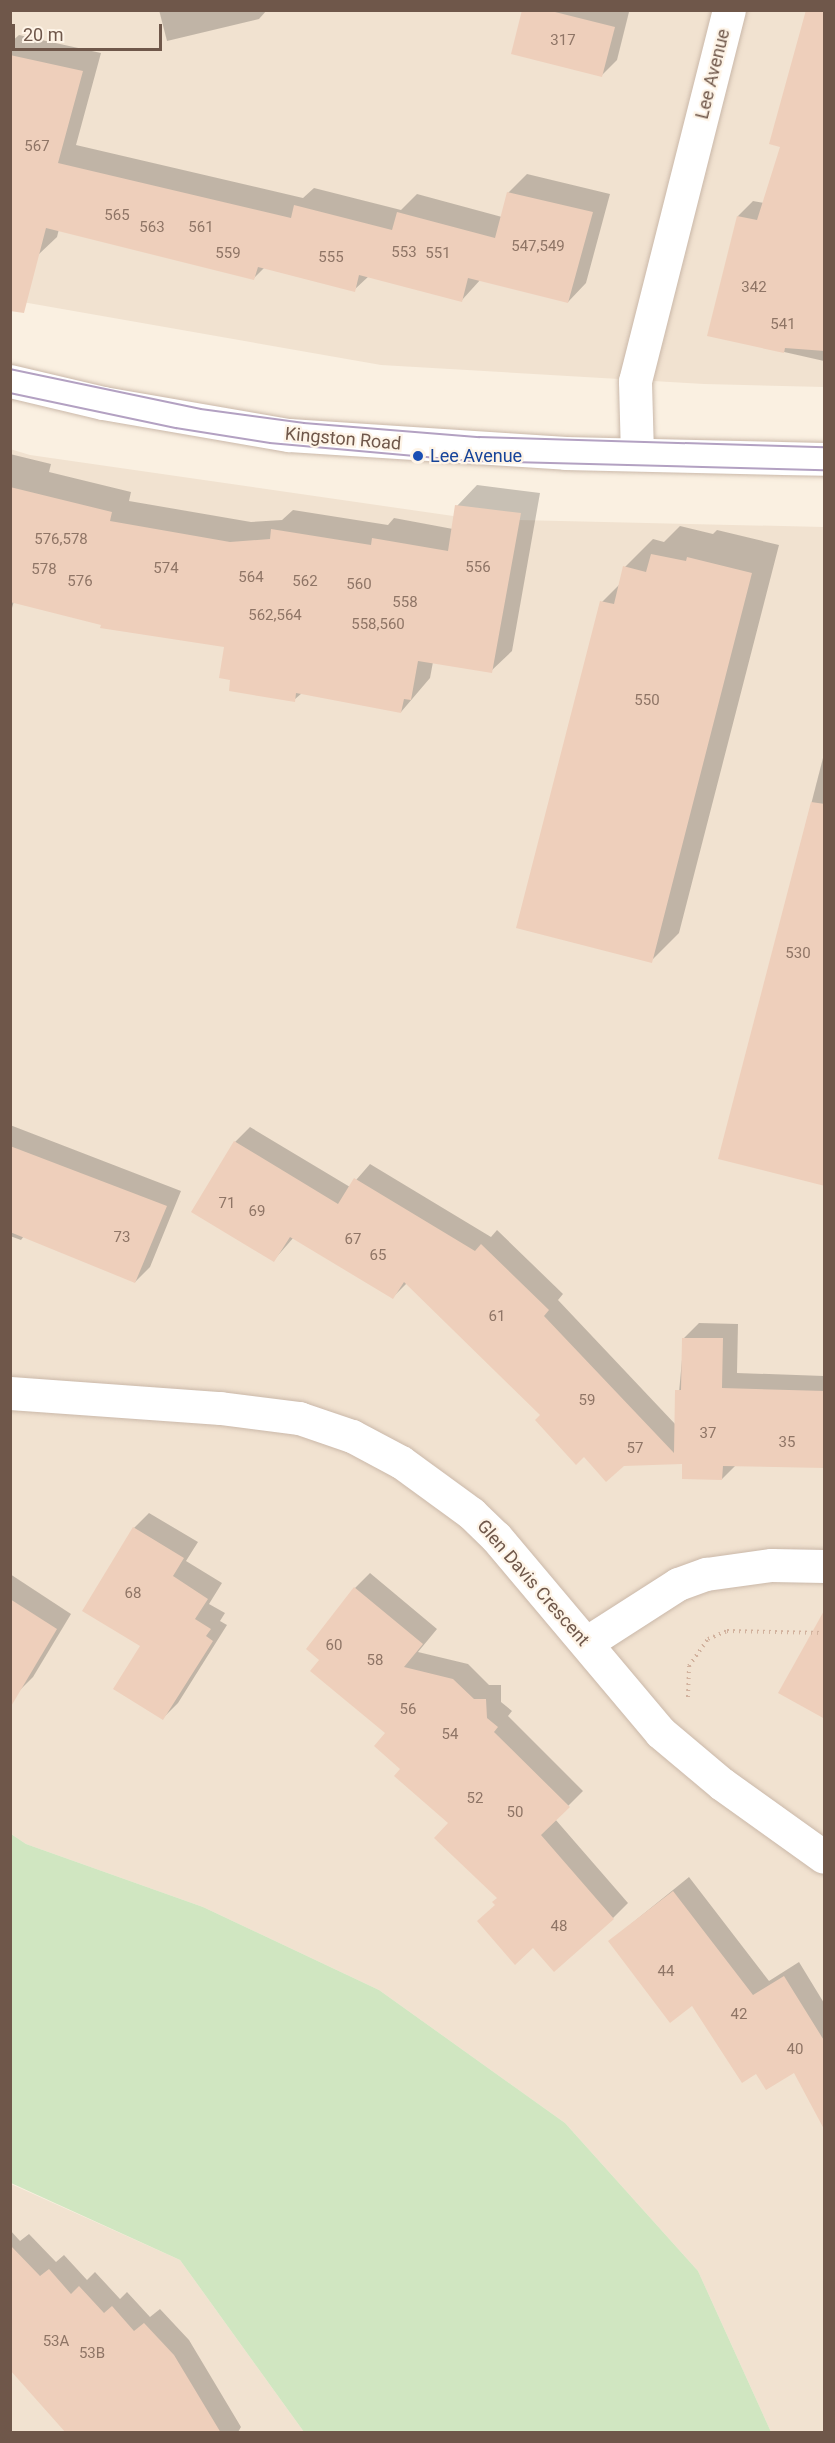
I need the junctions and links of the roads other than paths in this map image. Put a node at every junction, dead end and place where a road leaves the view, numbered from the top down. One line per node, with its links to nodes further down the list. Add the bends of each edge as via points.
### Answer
1 (729, 10): 3 (street, Lee Avenue, via 635,381)
2 (10, 381): 3 (street, Kingston Road, via 103,403 289,435 431,446)
3 (637, 454): 4 (street, Kingston Road)
4 (825, 459)
5 (10, 1393): 7 (street, Glen Davis Crescent, via 264,1412 299,1418 352,1436 401,1462 471,1513)
6 (825, 1566): 7 (street, via 771,1565 706,1574 678,1584)
7 (586, 1642): 8 (street, Glen Davis Crescent, via 660,1732 722,1784)
8 (825, 1857)

